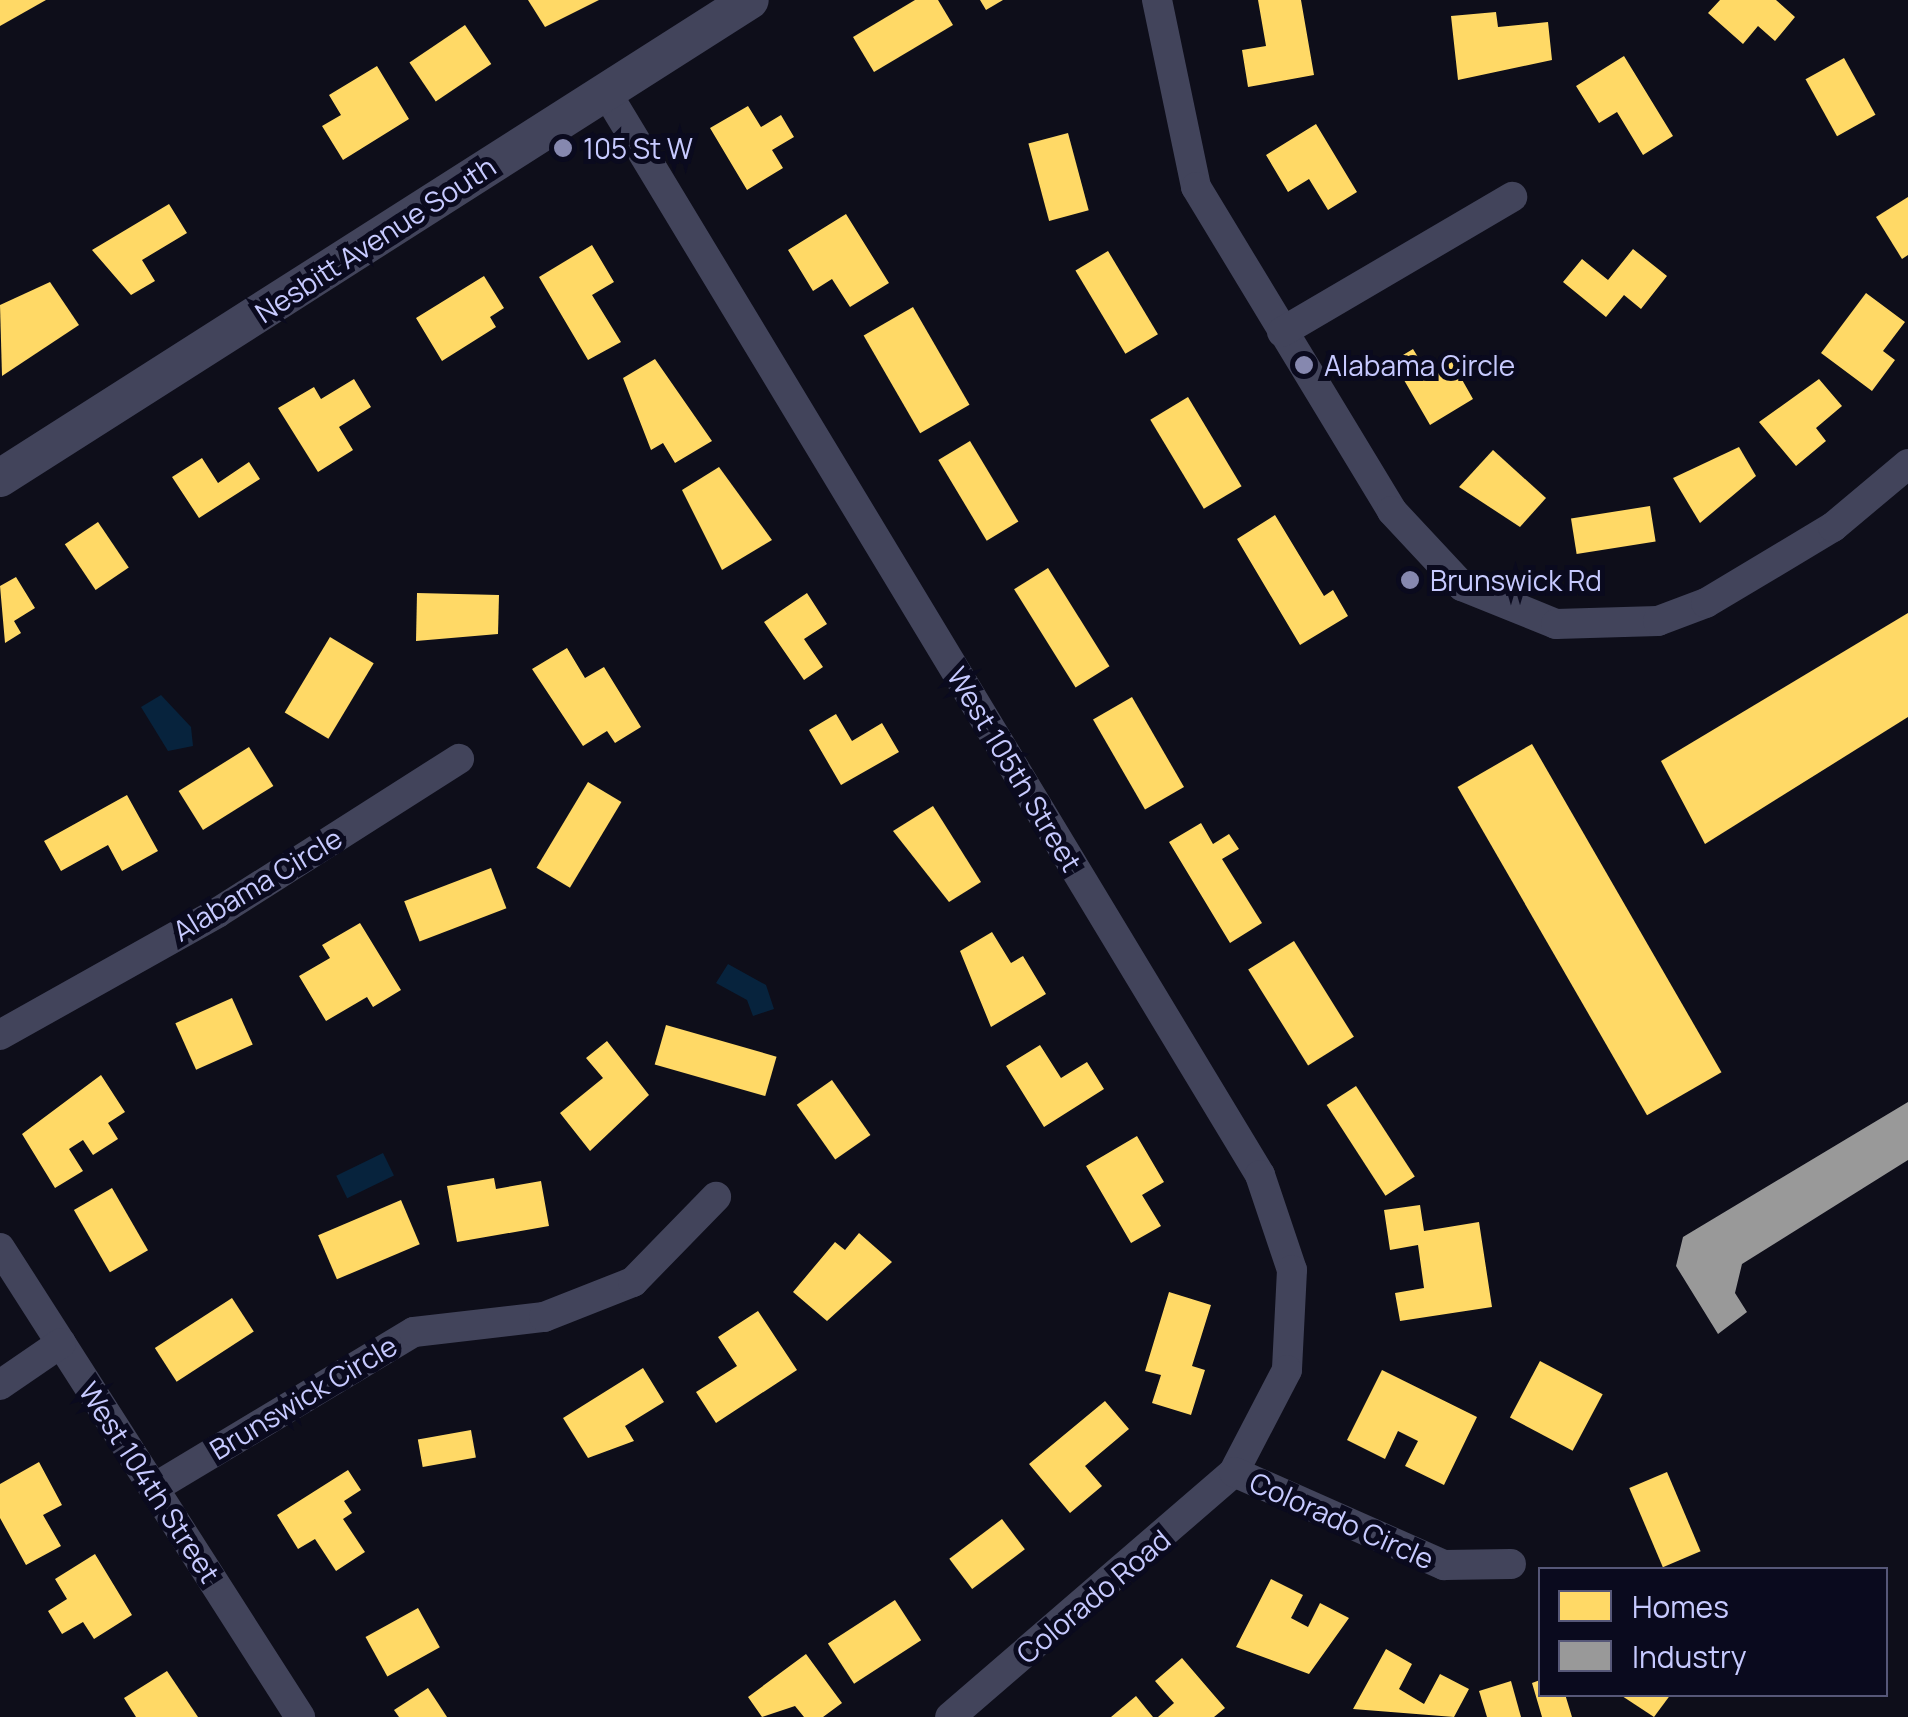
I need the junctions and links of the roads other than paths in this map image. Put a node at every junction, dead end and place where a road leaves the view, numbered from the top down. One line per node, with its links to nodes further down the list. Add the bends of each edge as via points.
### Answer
1 (750, 0): 3 (street, Nesbitt Avenue South)
2 (1157, 0): 5 (street, via 1196,187)
3 (606, 92): 7 (street, Nesbitt Avenue South); 14 (street, West 105th Street, via 1260,1175 1282,1222 1294,1320 1270,1417)
4 (1512, 198): 5 (street)
5 (1282, 332): 6 (street, via 1392,512 1462,586 1540,619 1607,628 1706,603 1833,527)
6 (1908, 464)
7 (0, 478)
8 (459, 759): 9 (street, Alabama Circle, via 218,913)
9 (0, 1035)
10 (716, 1198): 15 (street, Brunswick Circle, via 633,1282 544,1316 414,1332)
11 (0, 1248): 12 (street, West 104th Street)
12 (61, 1343): 13 (street); 15 (street, West 104th Street)
13 (0, 1385)
14 (1234, 1472): 16 (street, Colorado Circle, via 1444,1565); 18 (street, Colorado Road)
15 (154, 1488): 17 (street, West 104th Street)
16 (1510, 1564)
17 (300, 1717)
18 (950, 1717)

